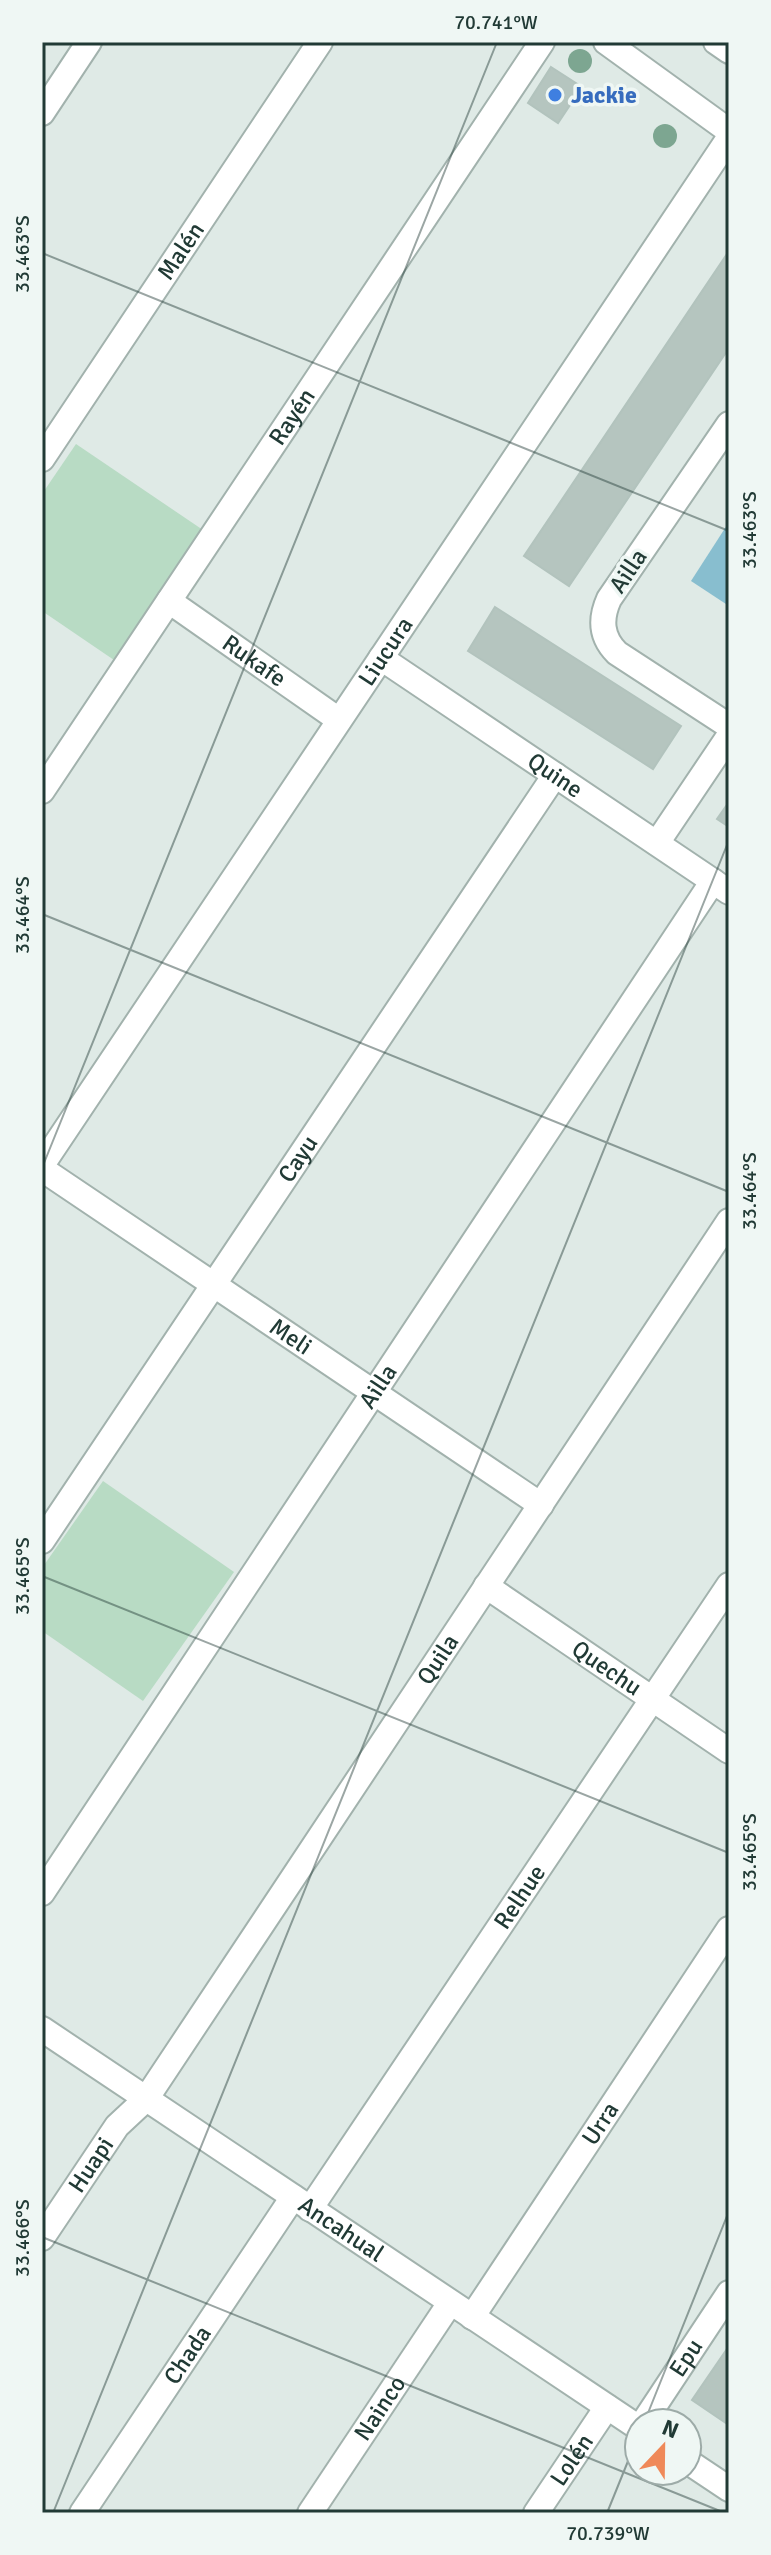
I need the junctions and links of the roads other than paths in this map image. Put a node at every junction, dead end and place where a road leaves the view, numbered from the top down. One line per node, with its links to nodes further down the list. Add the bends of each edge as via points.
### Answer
1 (89, 42): 7 (street)
2 (320, 42): 11 (street, Malén)
3 (542, 42): 12 (street, Rayén)
4 (606, 42): 8 (street)
5 (716, 42): 6 (street)
6 (729, 51)
7 (42, 113)
8 (729, 131)
9 (729, 138): 13 (street, Liucura)
10 (729, 424): 15 (street, Ailla, via 609,599 603,620 617,653)
11 (42, 459)
12 (169, 601): 14 (street, Rukafe); 18 (street, Rayén)
13 (381, 658): 14 (street, Liucura); 17 (street, Quine)
14 (339, 720): 21 (street, Liucura)
15 (729, 726)
16 (729, 736): 19 (street)
17 (555, 775): 19 (street, Quine); 23 (street, Cayu)
18 (42, 791)
19 (657, 843): 20 (street, Quine)
20 (721, 886): 24 (street, Ailla)
21 (42, 1167): 23 (street, Meli)
22 (729, 1221): 25 (street, Quila)
23 (214, 1285): 24 (street, Meli); 26 (street, Cayu)
24 (374, 1393): 25 (street, Meli); 31 (street, Ailla)
25 (541, 1505): 28 (street, Quila)
26 (42, 1541)
27 (729, 1585): 29 (street, Relhue)
28 (486, 1586): 29 (street, Quechu); 34 (street, Quila)
29 (652, 1699): 30 (street, Quechu); 35 (street, Relhue)
30 (729, 1751)
31 (42, 1893)
32 (729, 1929): 39 (street, Urra)
33 (42, 2029): 34 (street, Ancahual)
34 (146, 2099): 35 (street, Ancahual); 36 (street, Huapi, via 117,2126)
35 (301, 2203): 38 (street, Ancahual); 45 (street, Chada)
36 (42, 2238)
37 (729, 2293): 41 (street, Epu)
38 (450, 2303): 39 (street, Ancahual); 46 (street, Nainco)
39 (472, 2317): 40 (street, Ancahual)
40 (607, 2407): 42 (street, Ancahual); 47 (street, Lolén)
41 (654, 2407)
42 (623, 2418)
43 (703, 2472): 44 (street)
44 (729, 2489)
45 (82, 2513)
46 (310, 2513)
47 (536, 2513)

